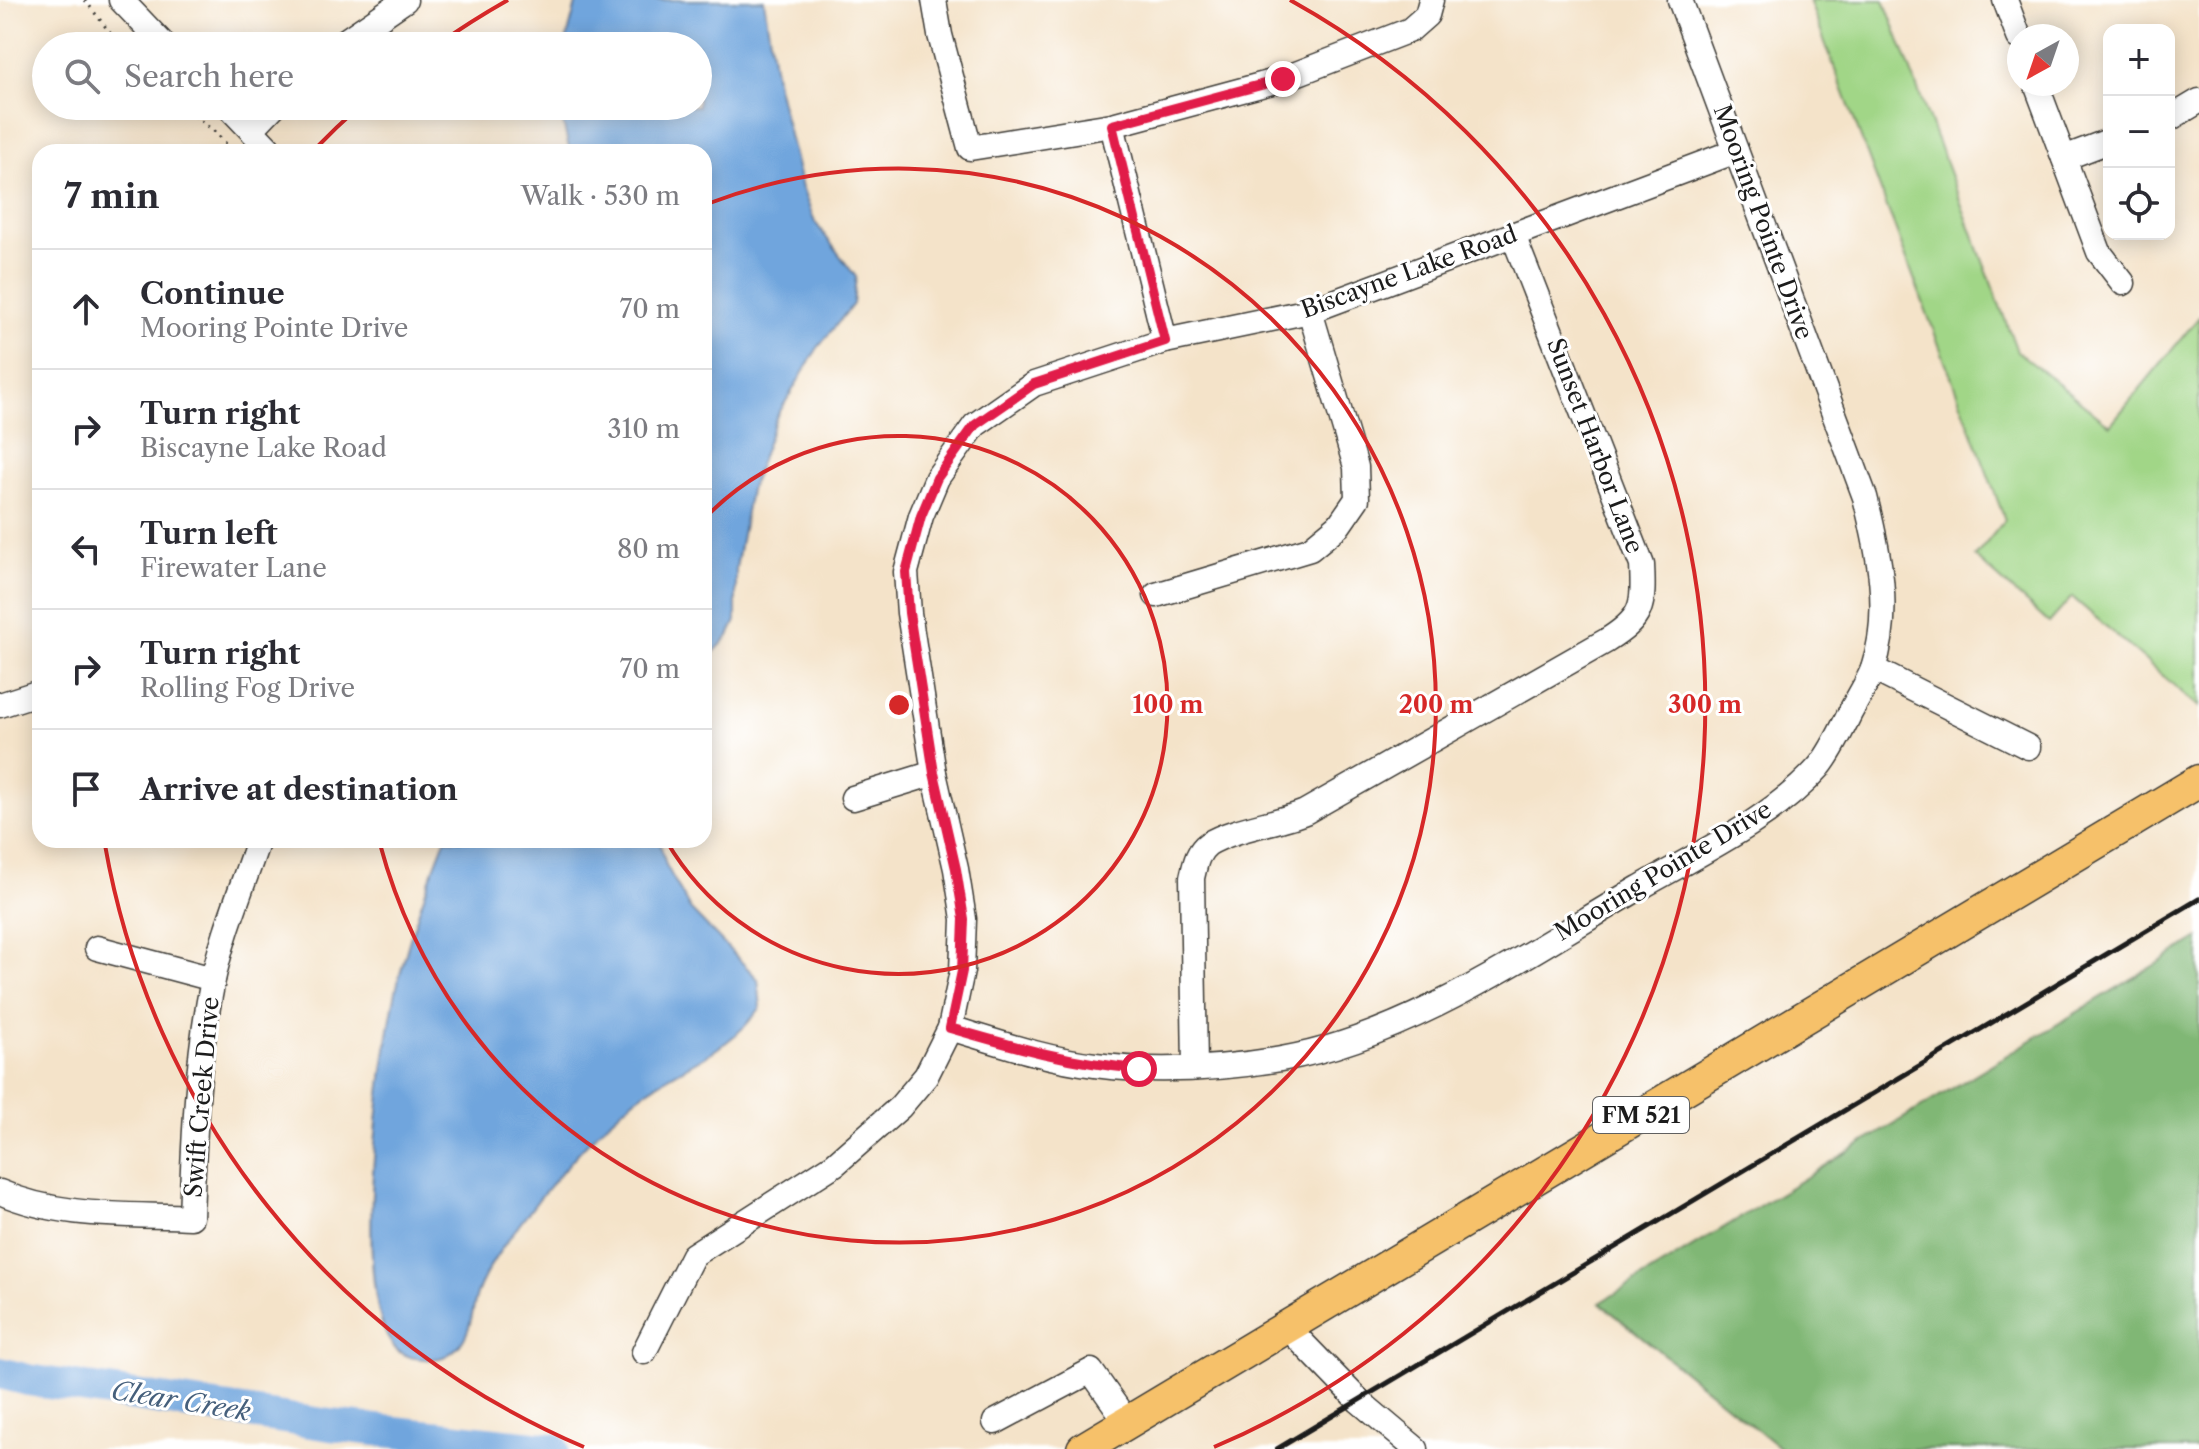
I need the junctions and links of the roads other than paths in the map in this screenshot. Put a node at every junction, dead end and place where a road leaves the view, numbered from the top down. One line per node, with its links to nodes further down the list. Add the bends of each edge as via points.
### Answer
1 (121, 0): 8 (street)
2 (405, 0): 9 (street)
3 (934, 0): 15 (street, via 970,148)
4 (1680, 0): 19 (street, Mooring Pointe Drive)
5 (2005, 0): 7 (street)
6 (1429, 8): 15 (street, via 1410,30 1283,79)
7 (2014, 24)
8 (152, 32)
9 (358, 32)
10 (2041, 96): 20 (street)
11 (2199, 101): 12 (street)
12 (2175, 115)
13 (243, 120): 16 (street)
14 (261, 120): 16 (street)
15 (1112, 125): 24 (street)
16 (252, 129): 18 (street)
17 (2103, 143): 20 (street)
18 (265, 144)
19 (1736, 151): 21 (street, Biscayne Lake Road); 26 (street, Mooring Pointe Drive, via 1865,497 1882,587 1882,627)
20 (2064, 158): 22 (street, via 2099,252)
21 (1513, 235): 23 (street, Biscayne Lake Road); 37 (street, Sunset Harbor Lane, via 1642,565 1644,600 1629,627 1305,812 1207,845 1196,859 1192,878)
22 (2123, 283)
23 (1310, 311): 24 (street, Biscayne Lake Road); 25 (street, via 1356,467 1357,499 1339,525 1310,549)
24 (1165, 341): 30 (street, Biscayne Lake Road, via 1034,384 975,425 937,478 906,572)
25 (1156, 595)
26 (1873, 669): 29 (street); 37 (street, Mooring Pointe Drive, via 1819,766 1754,821 1437,1006 1284,1059)
27 (32, 695): 28 (street)
28 (0, 705)
29 (2028, 747)
30 (934, 773): 32 (street); 36 (street, Biscayne Lake Road, via 964,919 962,971)
31 (2199, 781): 39 (main road, FM 521)
32 (853, 798)
33 (255, 848): 35 (street, Swift Creek Drive)
34 (97, 948): 35 (street)
35 (213, 979): 38 (street, Swift Creek Drive, via 200,1066 191,1217 42,1207)
36 (950, 1028): 37 (street, Mooring Pointe Drive, via 1093,1065); 40 (street, Biscayne Lake Road, via 926,1076 900,1107 835,1164 693,1255)
37 (1195, 1068)
38 (0, 1192)
39 (1286, 1326): 42 (main road, FM 521); 44 (street, via 1359,1401)
40 (644, 1352)
41 (995, 1422): 42 (street, via 1091,1371)
42 (1127, 1422): 43 (main road, FM 521)
43 (1083, 1449)
44 (1416, 1449)

